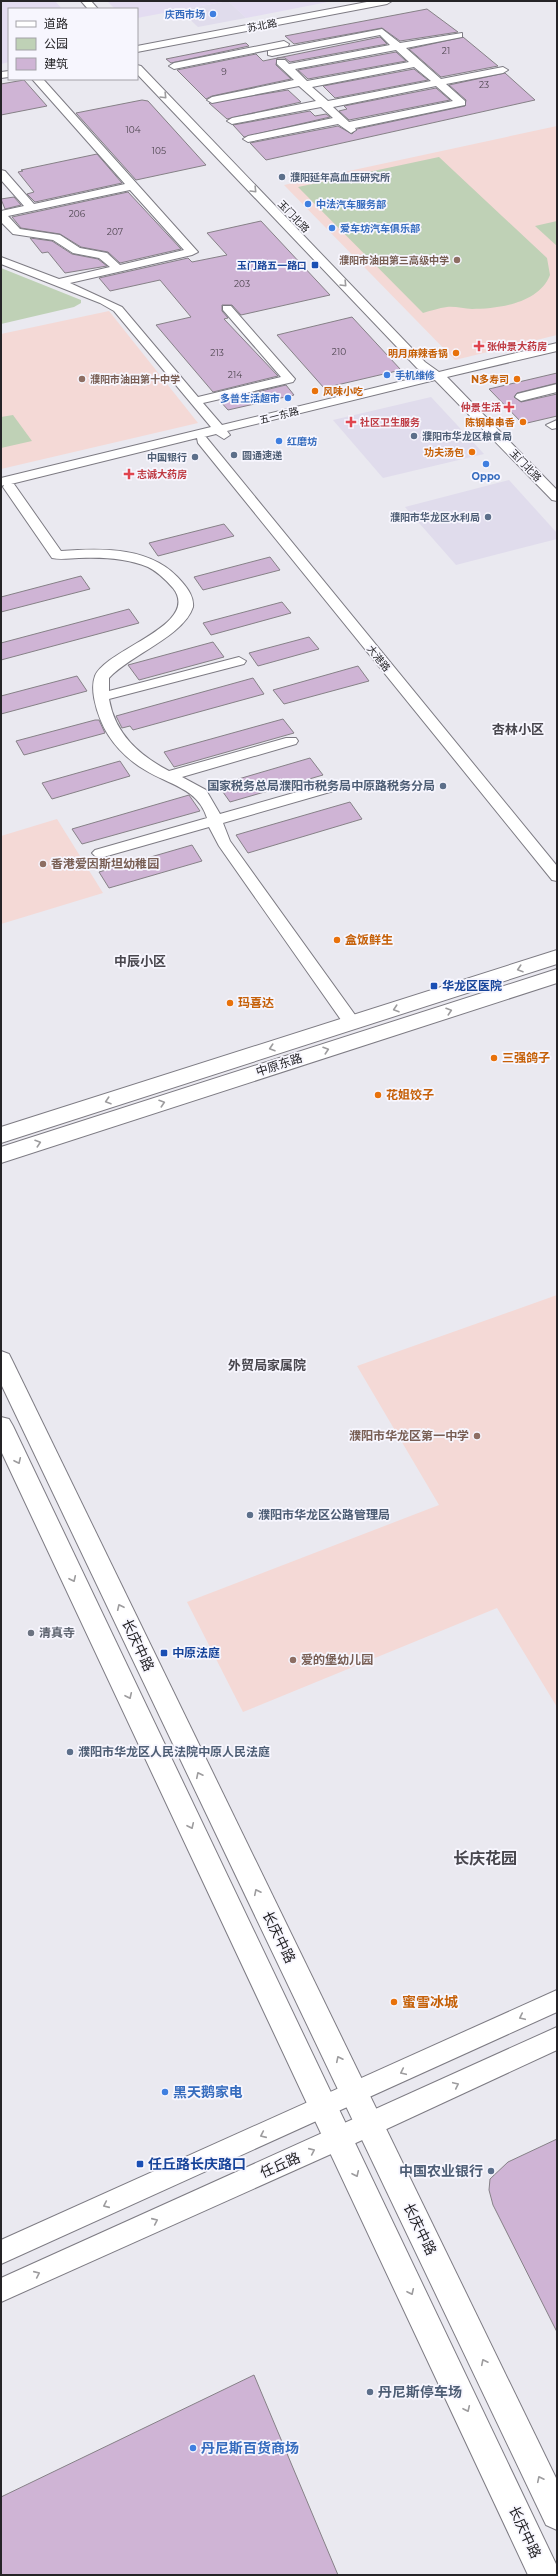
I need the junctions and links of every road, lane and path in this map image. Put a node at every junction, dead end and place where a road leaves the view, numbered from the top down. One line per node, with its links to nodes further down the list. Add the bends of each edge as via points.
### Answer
1 (364, 1): 6 (street, 苏北路)
2 (387, 1): 4 (street, 苏北路)
3 (375, 27): 9 (street)
4 (246, 28): 8 (street, 苏北路); 9 (street)
5 (458, 35): 7 (street)
6 (138, 45)
7 (398, 46): 9 (street, via 382,32); 11 (street); 13 (street)
8 (138, 49)
9 (269, 51): 12 (street); 13 (street)
10 (138, 55): 32 (street, 玉门北路)
11 (417, 63): 17 (street); 18 (street)
12 (174, 66)
13 (286, 68): 18 (street)
14 (138, 69): 36 (street, 玉门北路, one-way to 36, via 421,365)
15 (503, 70): 17 (street)
16 (38, 80): 25 (street)
17 (439, 83): 20 (street); 22 (street, via 462,103)
18 (303, 84): 19 (street); 20 (street)
19 (212, 100)
20 (324, 104): 21 (street); 22 (street)
21 (232, 120)
22 (346, 126): 23 (street)
23 (248, 139)
24 (1, 173): 26 (street)
25 (133, 186): 26 (street); 29 (street, via 192,252)
26 (31, 207): 27 (street)
27 (1, 214): 29 (street, via 18,232 56,237 77,251 103,255)
28 (1, 260): 30 (street)
29 (118, 269): 30 (street)
30 (58, 283): 39 (street, via 118,309)
31 (227, 308): 39 (street, via 290,379)
32 (418, 345)
33 (557, 347): 36 (street, 五一东路)
34 (557, 354): 36 (street, 五一东路)
35 (429, 356): 36 (street, 玉门北路)
36 (442, 378): 40 (street, 五一东路); 43 (street, 玉门北路)
37 (557, 388): 38 (street)
38 (521, 397)
39 (195, 401): 40 (street)
40 (221, 432): 41 (street, 五一东路); 42 (street, 五一东路)
41 (202, 440): 42 (street, 五一东路); 51 (street, 大港路)
42 (4, 486): 45 (street, via 57,555 94,552 138,559 166,575 187,600 186,608 172,625 112,665 102,677)
43 (557, 497)
44 (239, 661): 45 (street)
45 (102, 697): 47 (street, via 110,726 126,749 144,763)
46 (291, 742): 47 (street)
47 (168, 776): 49 (street, via 206,798)
48 (332, 787): 49 (street)
49 (214, 820): 50 (street); 54 (street, via 224,843)
50 (100, 853)
51 (557, 876)
52 (557, 958): 54 (main road, 中原东路, one-way to 54)
53 (557, 976): 56 (main road, 中原东路, one-way to 53)
54 (352, 1023): 55 (main road, 中原东路, one-way to 55)
55 (1, 1135)
56 (1, 1155)
57 (1, 1360): 61 (main road, 长庆中路, one-way to 57, via 198,1773)
58 (1, 1426): 62 (main road, 长庆中路, one-way to 62)
59 (557, 2001): 61 (street, one-way to 61)
60 (557, 2038): 63 (street, 任丘路, one-way to 60)
61 (356, 2094): 62 (street); 63 (main road, 长庆中路)
62 (324, 2108): 64 (main road, 长庆中路); 65 (street, one-way to 65)
63 (370, 2125): 64 (street, 任丘路); 67 (main road, 长庆中路, one-way to 63)
64 (339, 2139): 66 (street, 任丘路, one-way to 64); 68 (main road, 长庆中路, one-way to 68)
65 (1, 2252)
66 (1, 2290)
67 (557, 2514)
68 (545, 2575)

